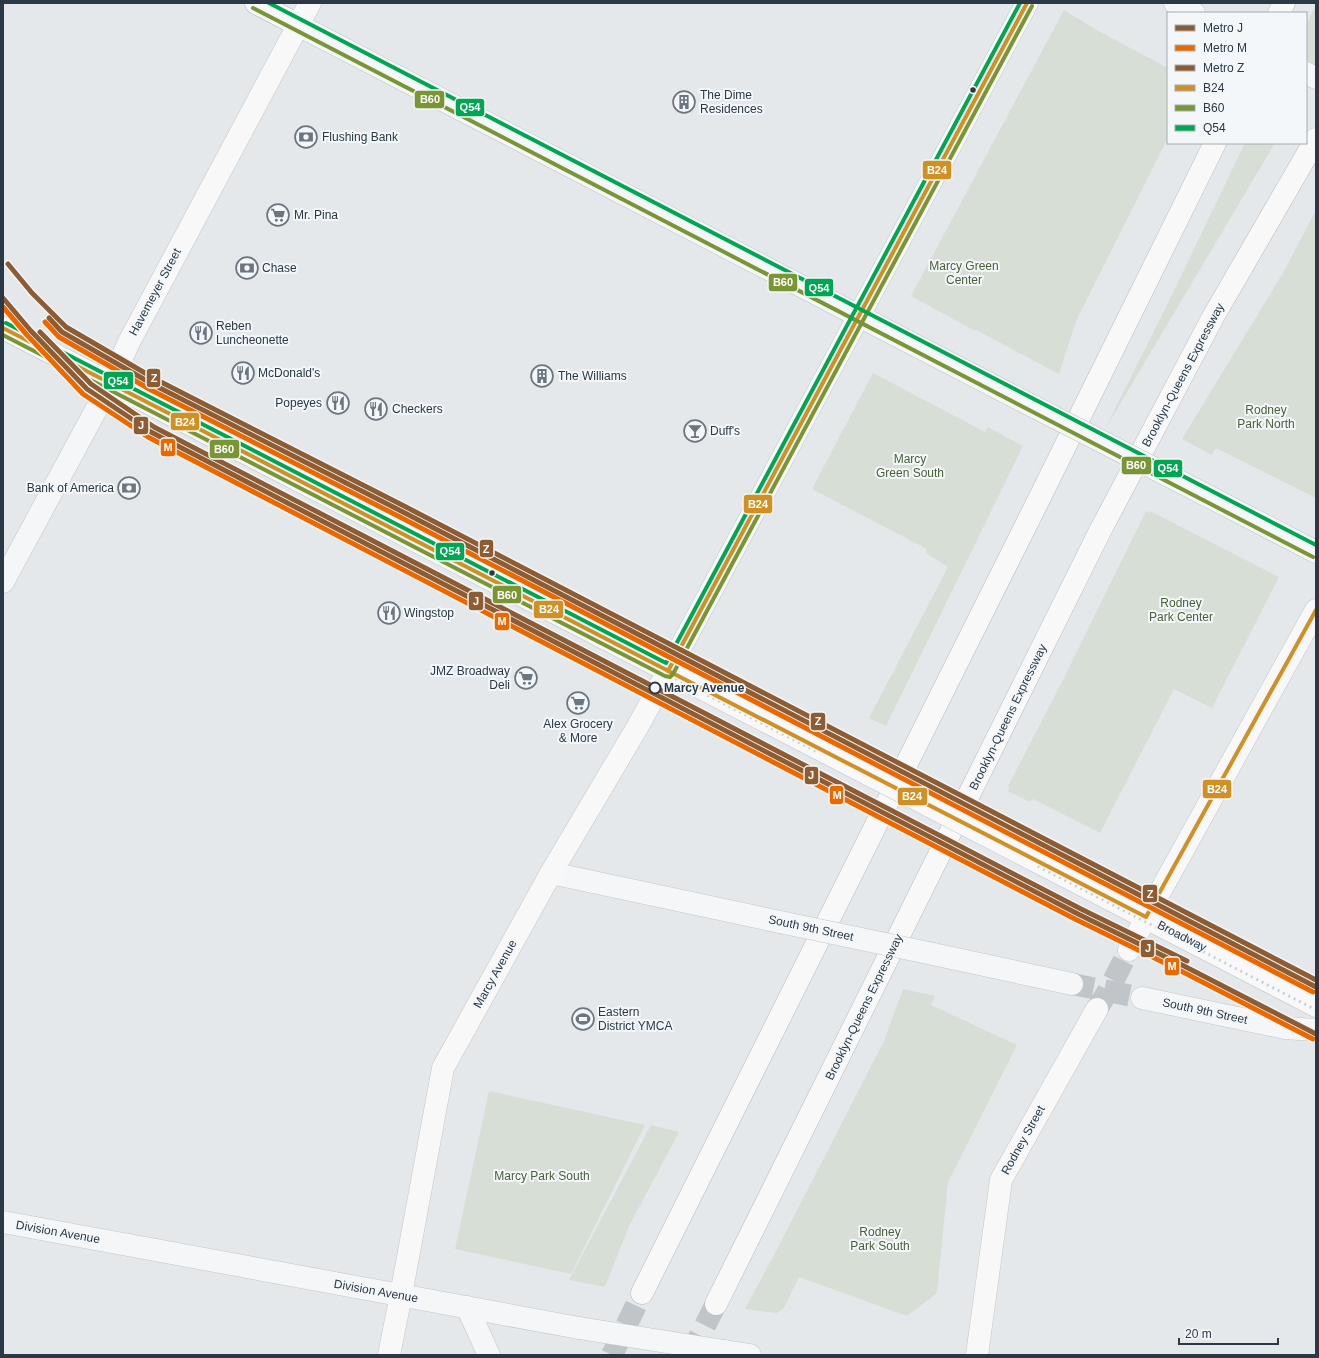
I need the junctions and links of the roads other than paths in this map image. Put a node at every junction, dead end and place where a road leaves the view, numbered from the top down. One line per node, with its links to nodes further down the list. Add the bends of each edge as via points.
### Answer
1 (256, 3): 8 (main road)
2 (310, 3): 8 (main road, Havemeyer Street)
3 (1026, 3): 13 (main road, Marcy Avenue)
4 (1175, 3): 6 (street)
5 (1284, 3): 7 (main road)
6 (1192, 12)
7 (1280, 12)
8 (298, 25): 13 (street); 15 (main road, Havemeyer Street, via 133,335)
9 (1307, 74): 10 (street)
10 (1316, 78)
11 (1316, 139): 31 (main road, Brooklyn-Queens Expressway, via 1213,317 1100,532)
12 (1215, 144): 29 (main road)
13 (858, 316): 16 (street, bridge); 19 (main road, Marcy Avenue)
14 (3, 328): 15 (main road, Broadway)
15 (110, 384): 17 (street, Havemeyer Street); 19 (main road, Broadway)
16 (1316, 552)
17 (3, 582)
18 (1316, 610): 21 (main road)
19 (668, 672): 20 (main road, Marcy Avenue); 21 (main road, Broadway, bridge)
20 (551, 873): 23 (street, South 9th Street, bridge); 30 (main road, Marcy Avenue, via 443,1068)
21 (1146, 917): 22 (main road); 25 (main road, Broadway)
22 (1129, 950)
23 (1072, 984)
24 (1142, 998): 27 (street, South 9th Street, via 1285,1028)
25 (1316, 1006)
26 (1097, 1009): 36 (main road, Rodney Street, via 1001,1180)
27 (1316, 1030)
28 (3, 1222): 30 (street, Division Avenue)
29 (642, 1293)
30 (401, 1295): 32 (street, Division Avenue); 33 (main road, Marcy Avenue)
31 (716, 1304)
32 (467, 1307): 34 (street); 35 (street, Division Avenue, bridge)
33 (389, 1355)
34 (489, 1355)
35 (750, 1355)
36 (977, 1355)

